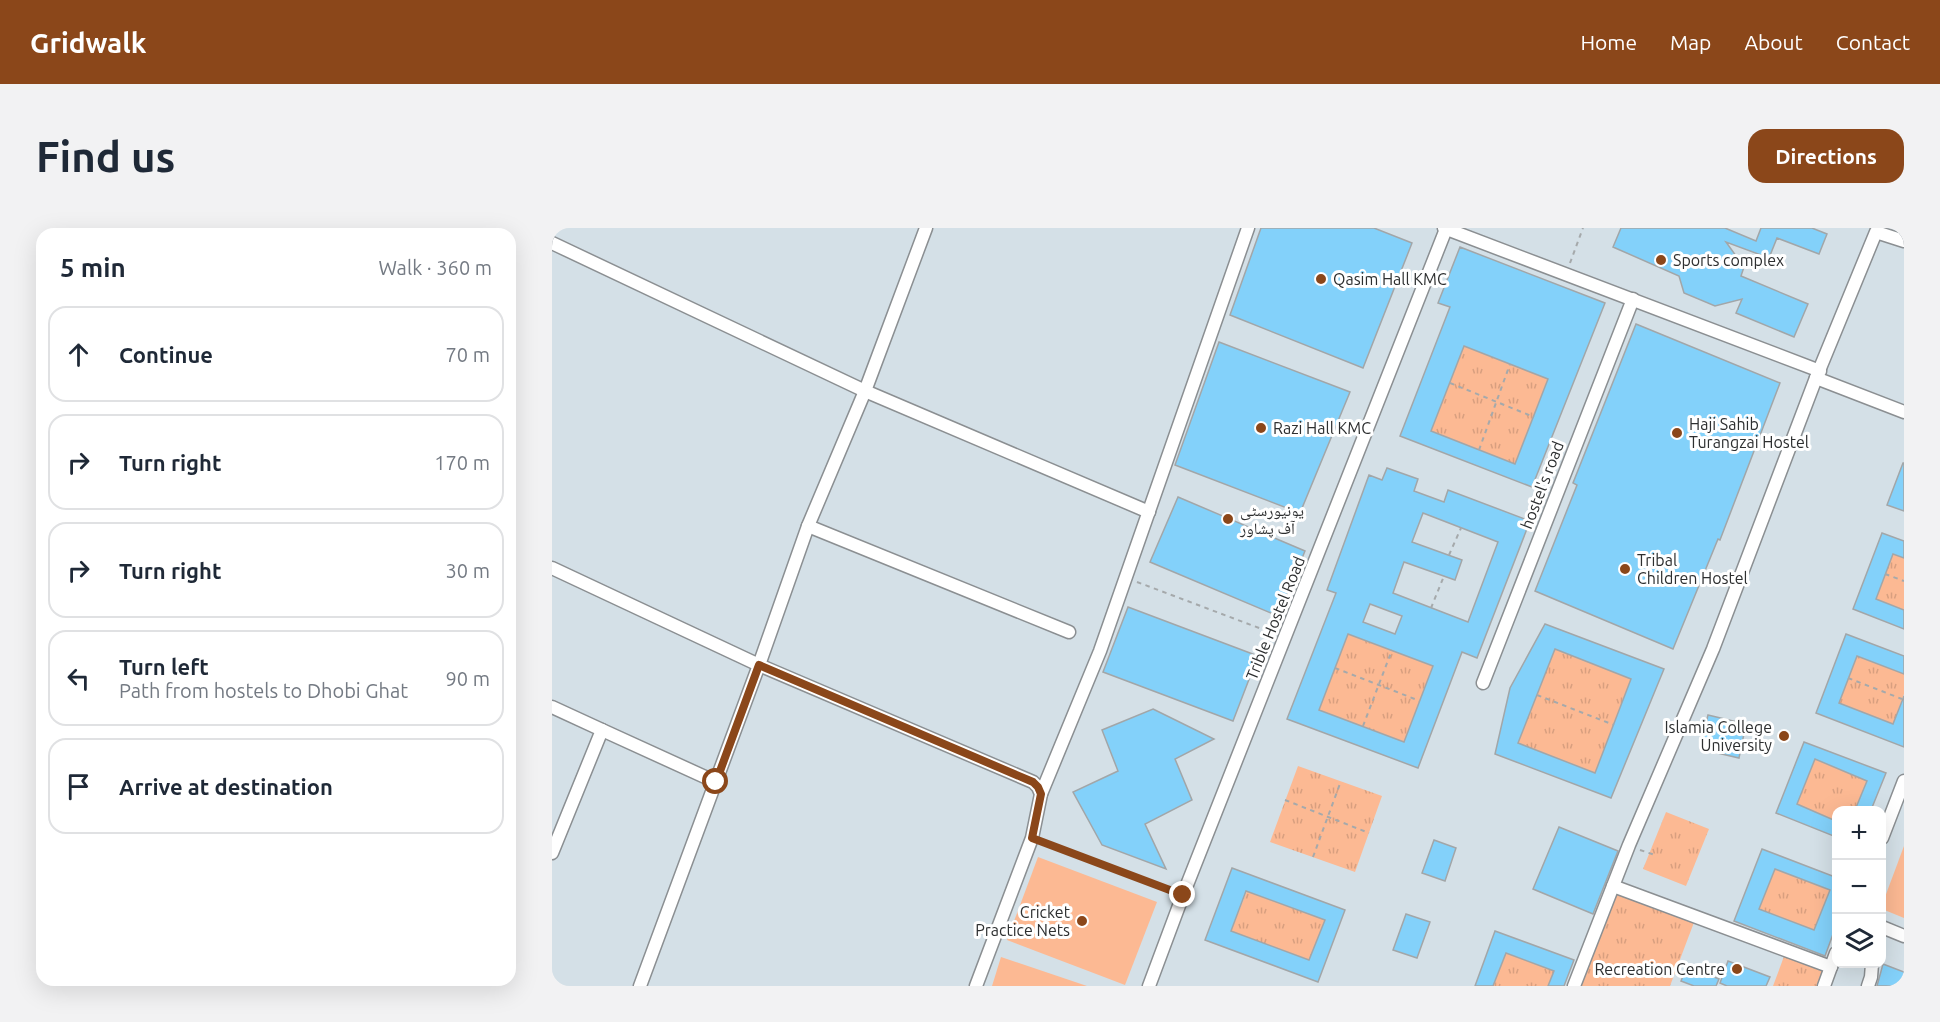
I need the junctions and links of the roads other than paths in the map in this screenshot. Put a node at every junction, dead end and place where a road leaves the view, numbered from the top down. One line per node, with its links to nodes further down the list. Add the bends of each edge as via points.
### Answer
1 (926, 228): 8 (street)
2 (1248, 228): 10 (street)
3 (1445, 228): 6 (street); 31 (street, Trible Hostel Road)
4 (1904, 241): 7 (street, via 1876,231)
5 (552, 243): 8 (street)
6 (1633, 299): 7 (street); 15 (street, hostel's road)
7 (1818, 374): 9 (street); 23 (street, via 1713,649)
8 (865, 391): 10 (street); 11 (street)
9 (1904, 412)
10 (1149, 512): 20 (street, via 1100,651)
11 (808, 526): 13 (street); 14 (street)
12 (552, 568): 14 (street)
13 (1069, 632)
14 (759, 665): 19 (street); 20 (street, via 1033,782)
15 (1483, 683)
16 (552, 707): 17 (street)
17 (602, 730): 19 (street); 22 (street)
18 (1904, 781): 21 (street)
19 (716, 782): 29 (street)
20 (1041, 794): 30 (street, via 1032,838)
21 (1886, 826)
22 (552, 853)
23 (1613, 886): 27 (street); 32 (street)
24 (1886, 929): 25 (street)
25 (1904, 936)
26 (1832, 965): 27 (street)
27 (1831, 968): 33 (street)
28 (1872, 968): 34 (street)
29 (640, 986)
30 (976, 986)
31 (1149, 986)
32 (1574, 986)
33 (1824, 986)
34 (1868, 986)

